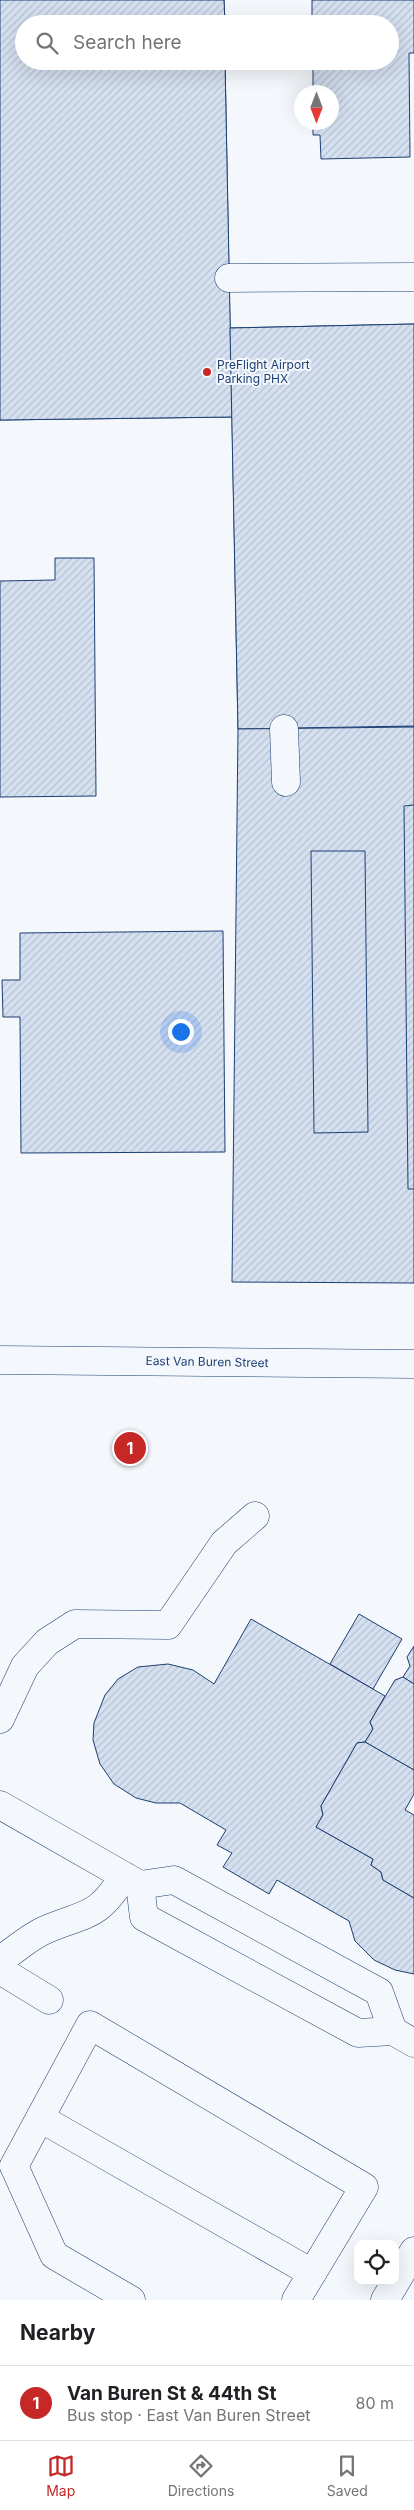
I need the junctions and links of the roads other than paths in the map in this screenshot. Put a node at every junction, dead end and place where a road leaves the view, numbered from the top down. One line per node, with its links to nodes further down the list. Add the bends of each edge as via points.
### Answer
1 (414, 277): 2 (main road)
2 (229, 278)
3 (284, 729): 4 (main road)
4 (286, 782)
5 (0, 1360): 6 (main road, East Van Buren Street)
6 (414, 1364)
7 (255, 1516): 8 (main road, via 224,1543 168,1625 75,1624 47,1642 25,1666)
8 (0, 1719)
9 (0, 1805): 10 (main road)
10 (132, 1880): 11 (main road, via 90,1914 43,1931); 14 (main road, via 174,1880 379,1992); 14 (main road, via 144,1917 358,2033)
11 (0, 1960)
12 (0, 1970): 13 (main road)
13 (49, 2000)
14 (403, 2037)
15 (40, 2118): 16 (main road); 18 (main road); 18 (main road, via 90,2025 364,2187)
16 (7, 2168): 19 (main road, via 54,2255)
17 (414, 2250): 21 (main road)
18 (312, 2273): 20 (main road)
19 (132, 2300)
20 (296, 2300)
21 (385, 2300)

